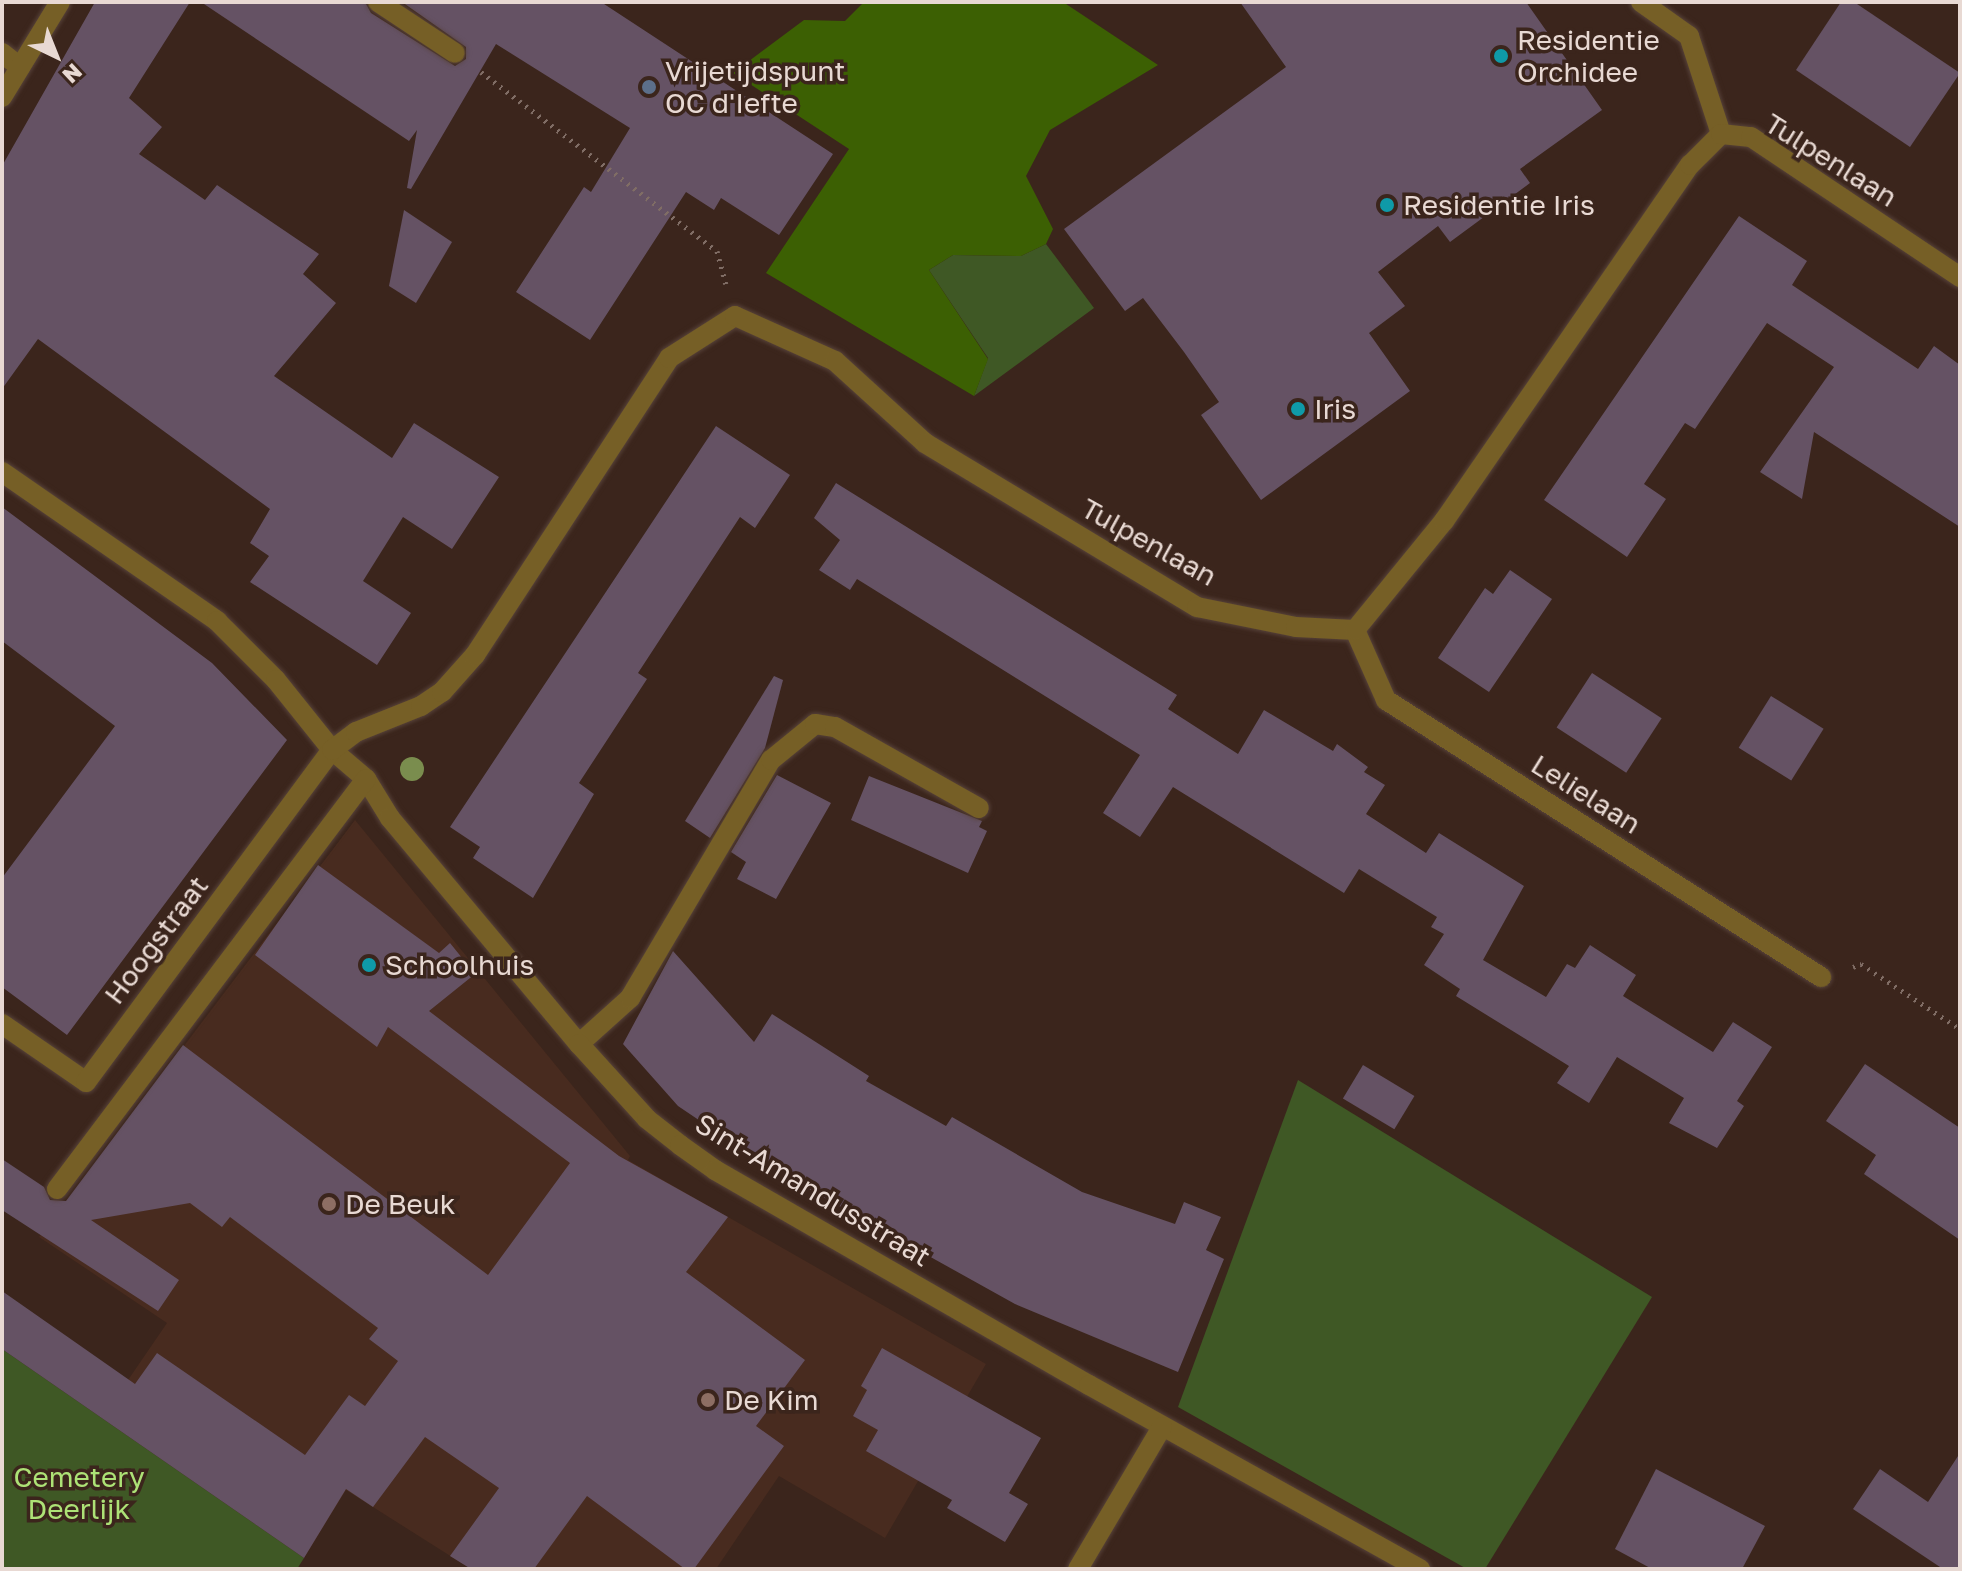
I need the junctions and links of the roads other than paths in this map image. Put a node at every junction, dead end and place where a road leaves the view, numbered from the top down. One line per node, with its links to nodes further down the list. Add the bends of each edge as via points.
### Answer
1 (60, 2): 6 (street)
2 (378, 2): 5 (street)
3 (1641, 2): 8 (street, via 1689,36)
4 (2, 53): 6 (street)
5 (455, 53)
6 (20, 67): 7 (street)
7 (2, 97)
8 (1721, 134): 9 (street, Tulpenlaan, via 1751,137); 11 (street, Tulpenlaan, via 1690,165 1444,521)
9 (1960, 277)
10 (2, 472): 12 (street, Sint-Amandusstraat, via 217,621 276,680)
11 (1355, 630): 12 (street, Tulpenlaan, via 1296,627 1197,607 925,443 835,361 735,316 669,358 475,655 442,692 356,732); 15 (street, Lelielaan, via 1386,700)
12 (332, 750): 13 (street, Sint-Amandusstraat); 16 (street, Hoogstraat, via 86,1082)
13 (366, 779): 17 (street, Sint-Amandusstraat, via 390,818); 18 (street)
14 (979, 808): 17 (street, via 835,727 815,724 771,760 630,998)
15 (1821, 977)
16 (2, 1024)
17 (579, 1044): 19 (street, Sint-Amandusstraat, via 647,1119 715,1170)
18 (57, 1189)
19 (1162, 1427): 20 (street); 21 (street, Sint-Amandusstraat)
20 (1078, 1569)
21 (1420, 1569)

